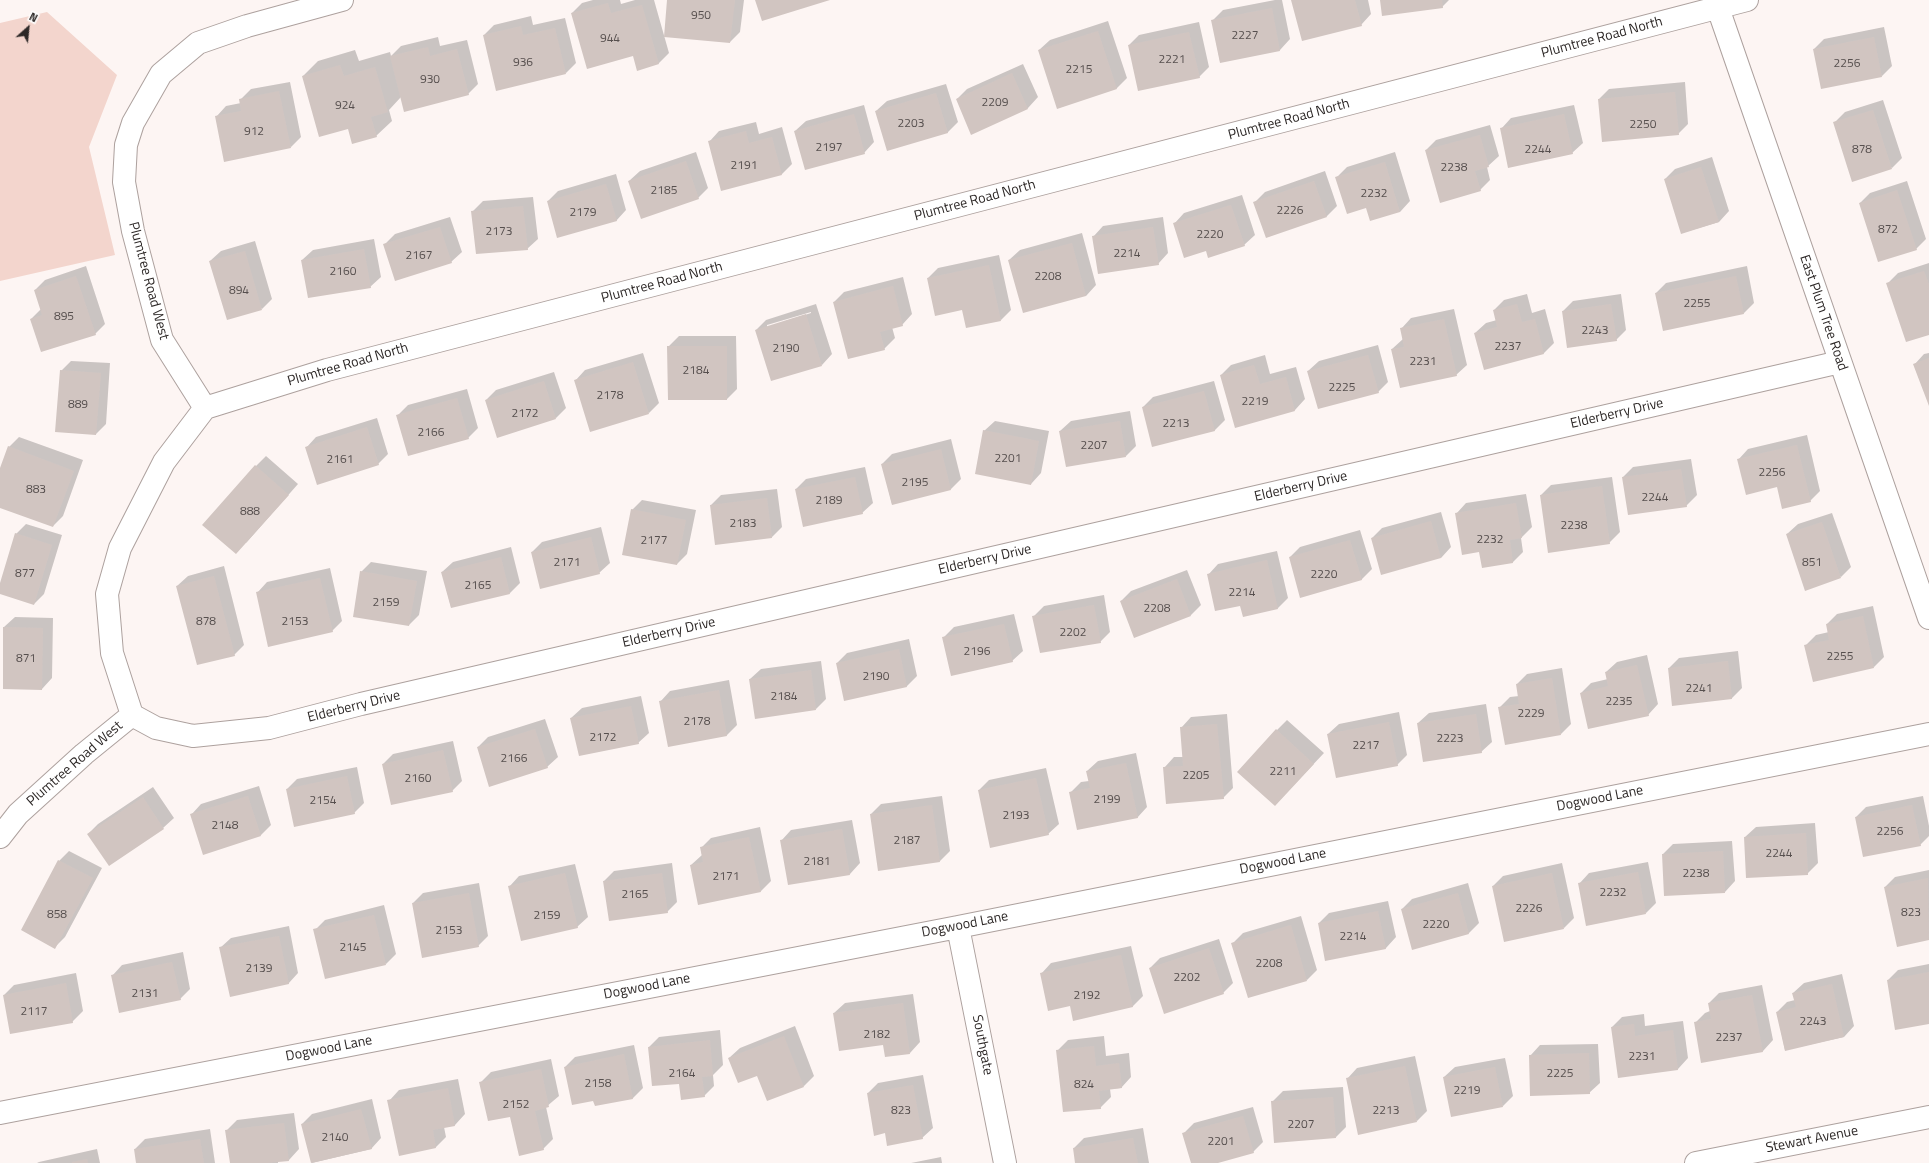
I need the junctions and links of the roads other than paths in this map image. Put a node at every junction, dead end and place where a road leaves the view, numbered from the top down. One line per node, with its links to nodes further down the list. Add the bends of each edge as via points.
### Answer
1 (342, 0): 5 (street, Plumtree Road West, via 247,26 198,43 161,74 133,123 126,145 124,182 133,231 162,340)
2 (1747, 0): 3 (street, Plumtree Road North)
3 (1718, 8): 4 (street, East Plum Tree Road); 5 (street, Plumtree Road North, via 343,366)
4 (1840, 362): 6 (street, East Plum Tree Road); 7 (street, Elderberry Drive, via 361,704 269,728 193,736 156,728)
5 (205, 408): 7 (street, Plumtree Road West, via 164,462 120,548 107,594 112,653)
6 (1929, 618)
7 (132, 715): 9 (street, Plumtree Road West, via 84,754 18,814)
8 (1929, 734): 10 (street, Dogwood Lane)
9 (0, 837)
10 (958, 927): 11 (street, Dogwood Lane); 13 (street, Southgate)
11 (0, 1113)
12 (1929, 1117): 14 (street, Stewart Avenue)
13 (1005, 1163)
14 (1696, 1163)

